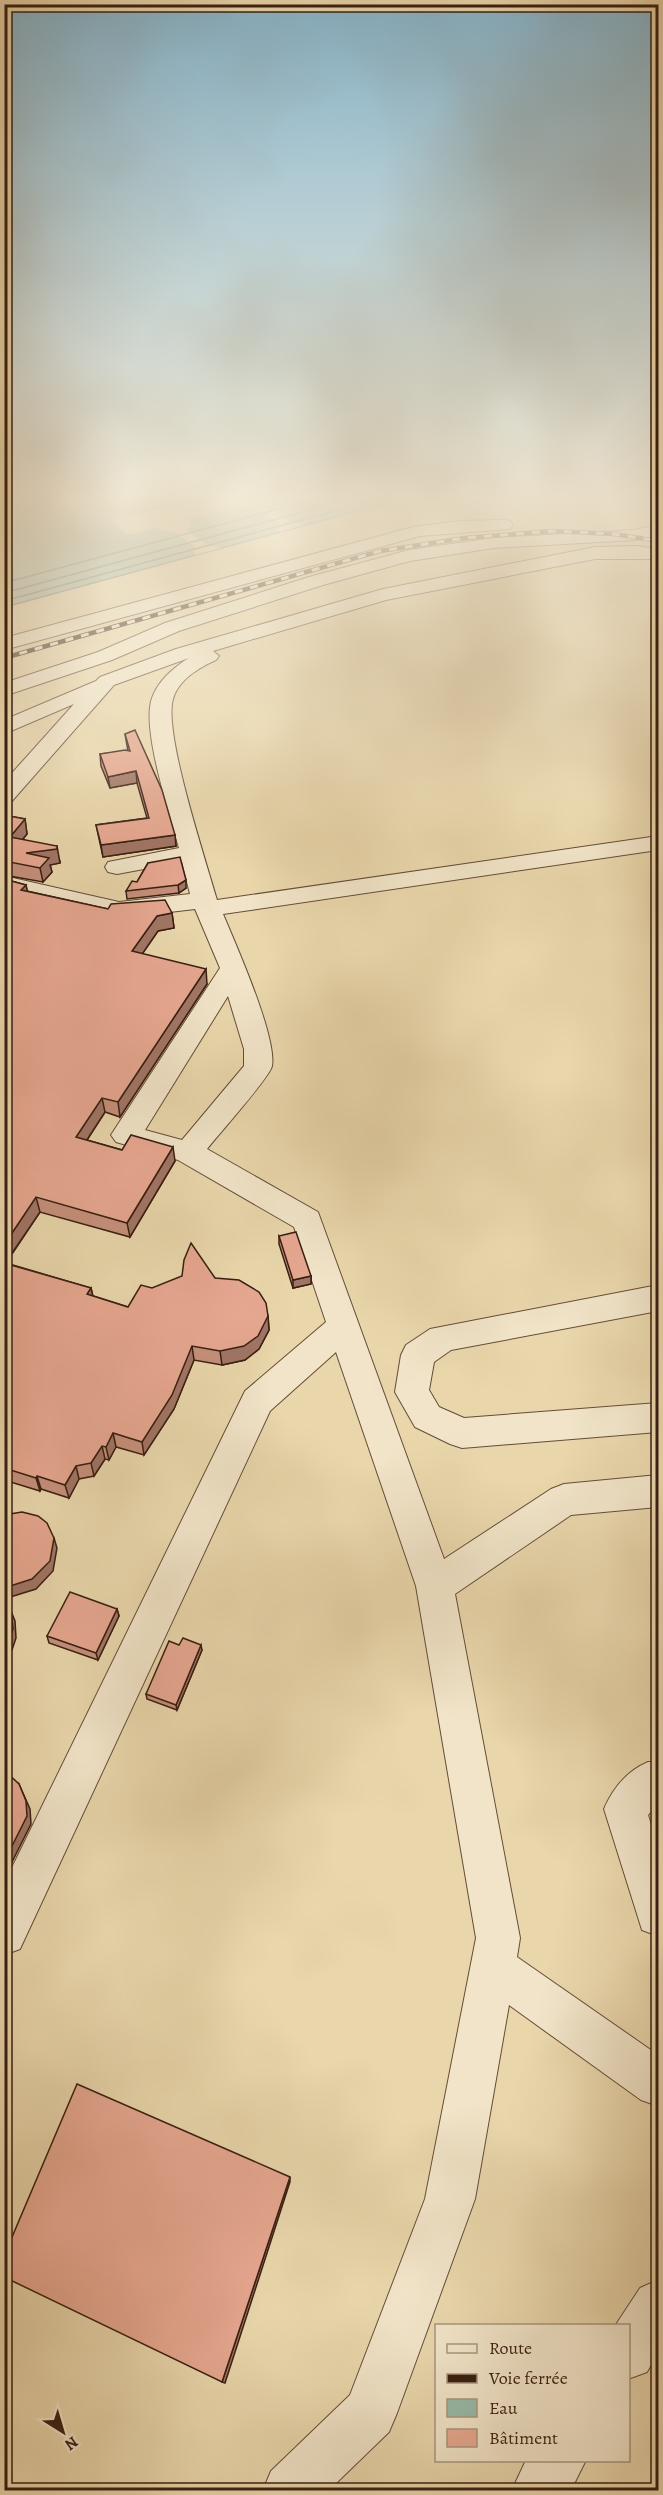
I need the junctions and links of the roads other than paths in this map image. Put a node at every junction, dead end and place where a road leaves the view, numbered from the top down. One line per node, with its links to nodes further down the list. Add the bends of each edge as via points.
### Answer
1 (127, 610): 7 (street)
2 (224, 610): 6 (street)
3 (291, 610): 8 (street, via 256,616)
4 (329, 610): 11 (street, via 183,653)
5 (381, 610): 18 (street, via 259,639 196,661 178,676 162,699 160,725)
6 (172, 627): 9 (street, via 91,644); 10 (street); 12 (street, via 105,657)
7 (4, 644)
8 (128, 657): 13 (street); 14 (street)
9 (4, 670)
10 (4, 680)
11 (107, 681): 15 (street); 16 (street)
12 (4, 690)
13 (4, 700)
14 (4, 713)
15 (4, 728)
16 (4, 796)
17 (658, 843): 21 (street)
18 (192, 854): 19 (street); 21 (street)
19 (117, 867)
20 (4, 882): 21 (street, via 119,910)
21 (206, 904): 22 (street)
22 (233, 968): 23 (street, via 258,1048 258,1068); 23 (street, via 126,1135)
23 (188, 1152): 25 (street, via 306,1220)
24 (658, 1298): 26 (street, via 442,1338 418,1354)
25 (344, 1326): 27 (street); 33 (street, via 257,1401)
26 (411, 1392): 27 (street); 28 (street, via 427,1417 462,1432)
27 (370, 1401): 30 (street)
28 (658, 1418)
29 (658, 1491): 30 (street, via 564,1500)
30 (435, 1586): 34 (street, via 498,1938)
31 (658, 1783): 32 (street, via 648,1783 625,1809)
32 (658, 1914)
33 (4, 1933)
34 (493, 1968): 35 (street); 39 (street, via 450,2199 370,2413)
35 (658, 2083)
36 (658, 2306): 37 (street)
37 (630, 2350)
38 (558, 2462): 40 (street)
39 (290, 2490)
40 (539, 2490)

